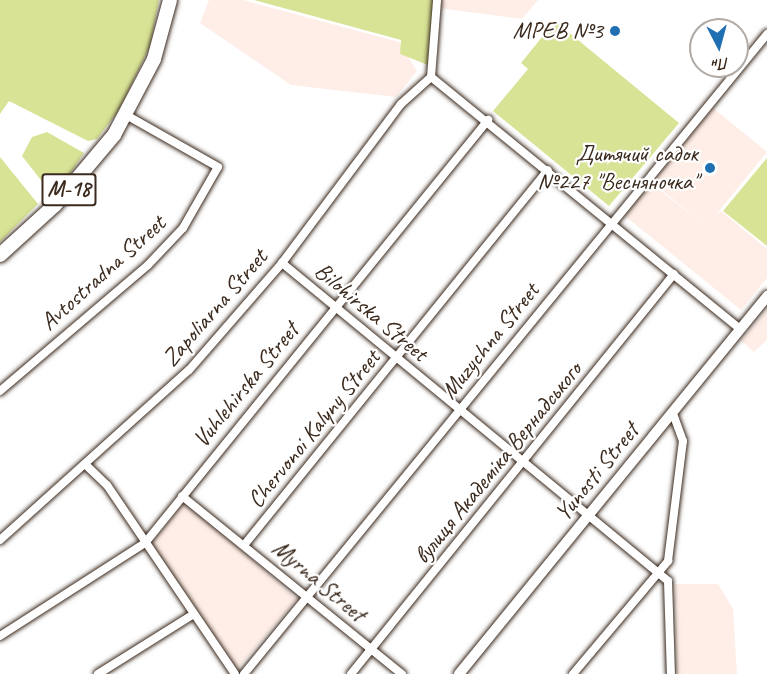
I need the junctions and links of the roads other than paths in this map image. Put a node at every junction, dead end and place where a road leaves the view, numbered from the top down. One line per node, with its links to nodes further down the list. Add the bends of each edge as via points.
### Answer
1 (437, 0): 4 (street)
2 (169, 5): 5 (highway, М-18, via 154,59)
3 (767, 34): 8 (street, Muzychna Street)
4 (432, 77): 6 (street); 10 (street, Zapoliarna Street, via 376,134)
5 (126, 115): 9 (highway, М-18, via 79,180); 16 (street, Avtostradna Street, via 218,167 183,228 148,265)
6 (488, 120): 7 (street); 13 (street, Vuhlehirska Street)
7 (548, 171): 8 (street); 15 (street, Chervonoi Kalyny Street)
8 (611, 222): 11 (street); 17 (street, Muzychna Street)
9 (0, 255)
10 (282, 263): 13 (street, Bilohirska Street); 20 (street, Zapoliarna Street, via 189,370)
11 (674, 274): 14 (street); 19 (street, вулиця Академіка Вернадського)
12 (767, 296): 14 (street, Yunosti Street)
13 (334, 307): 15 (street, Bilohirska Street); 21 (street, Vuhlehirska Street)
14 (740, 329): 18 (street, Yunosti Street)
15 (396, 359): 17 (street, Bilohirska Street); 25 (street, Chervonoi Kalyny Street)
16 (0, 391)
17 (459, 411): 19 (street, Bilohirska Street); 27 (street, Muzychna Street)
18 (673, 413): 22 (street, Yunosti Street); 26 (street, via 683,441 672,552)
19 (522, 462): 22 (street, Bilohirska Street); 30 (street, вулиця Академіка Вернадського)
20 (87, 466): 23 (street, Zapoliarna Street); 24 (street, via 107,485)
21 (182, 496): 24 (street, Vuhlehirska Street); 25 (street, Myrna Street)
22 (588, 516): 26 (street, Bilohirska Street); 36 (street, Yunosti Street)
23 (0, 540)
24 (145, 543): 28 (street); 29 (street, Vuhlehirska Street)
25 (245, 544): 27 (street, Myrna Street)
26 (658, 573): 37 (street); 38 (street, via 668,581)
27 (305, 597): 30 (street, Myrna Street); 33 (street, Muzychna Street)
28 (192, 615): 31 (street); 32 (street)
29 (0, 636)
30 (370, 650): 34 (street, вулиця Академіка Вернадського); 35 (street, Myrna Street)
31 (98, 674)
32 (235, 674)
33 (244, 674)
34 (351, 674)
35 (402, 674)
36 (459, 674)
37 (573, 674)
38 (671, 674)

